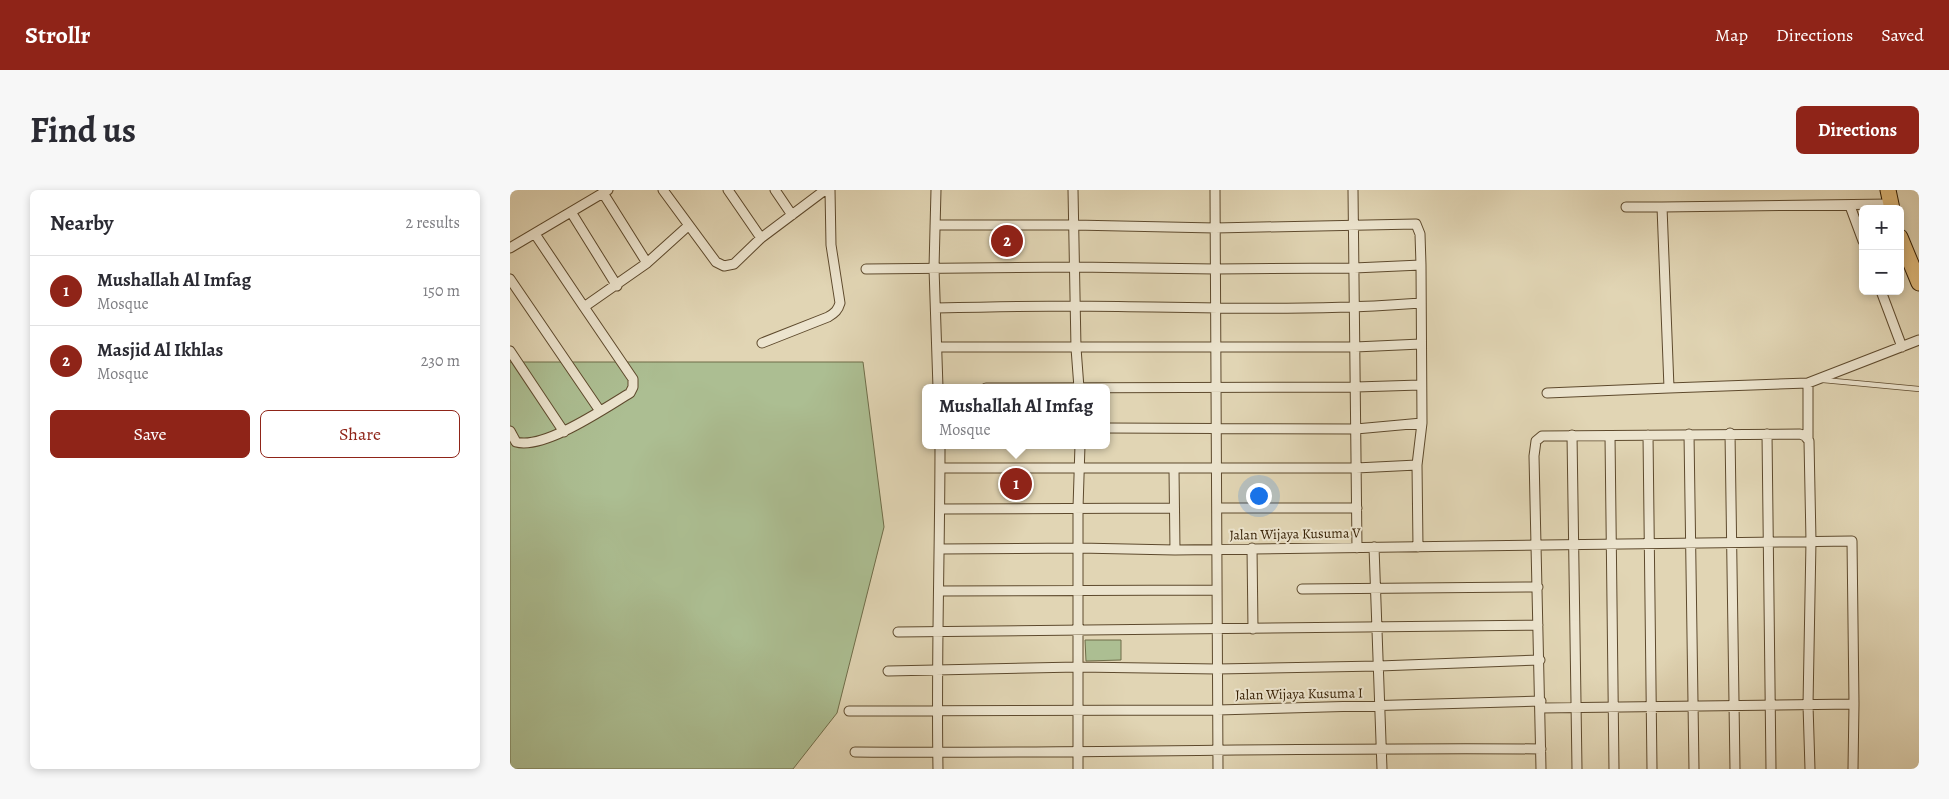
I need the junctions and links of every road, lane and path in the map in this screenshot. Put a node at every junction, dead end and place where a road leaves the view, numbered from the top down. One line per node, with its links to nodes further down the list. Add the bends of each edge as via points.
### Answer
1 (663, 190): 19 (street)
2 (728, 190): 23 (street)
3 (775, 190): 15 (street)
4 (825, 190): 15 (street); 44 (street, via 840,303 838,308 828,317)
5 (936, 190): 18 (street)
6 (1073, 190): 16 (street)
7 (1215, 190): 20 (street)
8 (1354, 190): 17 (street)
9 (606, 192): 14 (street); 26 (street)
10 (1890, 201): 11 (street)
11 (1850, 206): 13 (street); 21 (street)
12 (1626, 207): 13 (street)
13 (1662, 207): 60 (street)
14 (571, 212): 22 (street); 35 (street)
15 (792, 215): 23 (street)
16 (1074, 224): 18 (street); 20 (street); 28 (street)
17 (1354, 224): 20 (street); 27 (street, via 1416,224 1420,234); 30 (street)
18 (935, 225): 29 (street)
19 (688, 226): 23 (street, via 716,262 724,266 734,264); 26 (street)
20 (1215, 228): 32 (street)
21 (1859, 230)
22 (534, 234): 25 (street); 39 (street)
23 (761, 238)
24 (1904, 247): 34 (highway)
25 (510, 248)
26 (647, 263): 35 (street)
27 (1421, 265): 30 (street); 37 (street)
28 (1075, 267): 29 (street); 32 (street); 38 (street)
29 (934, 268): 31 (street); 40 (street)
30 (1354, 268): 32 (street); 41 (street)
31 (866, 269)
32 (1215, 269): 42 (street)
33 (510, 279): 63 (street)
34 (1919, 283)
35 (617, 286): 39 (street)
36 (1882, 295): 49 (street)
37 (1421, 303): 41 (street); 45 (street)
38 (1076, 306): 40 (street); 42 (street); 50 (street)
39 (584, 307): 63 (street, via 633,380 630,393)
40 (936, 308): 46 (street)
41 (1355, 308): 42 (street); 48 (street)
42 (1216, 309): 47 (street)
43 (1919, 340): 49 (street)
44 (762, 343)
45 (1421, 344): 48 (street); 56 (street)
46 (937, 347): 50 (street); 54 (street)
47 (1216, 347): 48 (street); 50 (street); 58 (street)
48 (1355, 347): 59 (street)
49 (1902, 347): 52 (street)
50 (1076, 348): 55 (street)
51 (510, 351): 69 (street)
52 (1819, 380): 53 (street); 61 (lane)
53 (1808, 383): 60 (street); 76 (street)
54 (938, 384)
55 (1080, 384)
56 (1420, 384): 59 (street); 64 (street)
57 (1110, 387): 58 (street)
58 (1217, 387): 59 (street); 66 (street)
59 (1356, 387): 67 (street)
60 (1669, 388): 62 (street)
61 (1919, 389)
62 (1547, 393)
63 (600, 411): 69 (street)
64 (1422, 423): 67 (street); 79 (street)
65 (1110, 428): 66 (street)
66 (1218, 429): 67 (street); 84 (street)
67 (1356, 429): 81 (street)
68 (510, 430): 69 (street, via 516,442 525,444)
69 (564, 432)
70 (1730, 433): 71 (street); 72 (street); 91 (street)
71 (1688, 434): 74 (street); 93 (street)
72 (1767, 434): 76 (street, via 1800,434); 92 (street)
73 (1572, 435): 75 (street); 96 (street, via 1542,436 1534,444); 97 (street)
74 (1648, 435): 75 (street); 95 (street)
75 (1610, 436): 94 (street)
76 (1808, 438): 90 (street)
77 (940, 449): 80 (street)
78 (1080, 449): 82 (street)
79 (1417, 465): 81 (street); 99 (street)
80 (940, 468): 82 (street); 89 (street)
81 (1356, 468): 84 (street); 88 (street)
82 (1080, 469): 83 (street); 85 (street)
83 (1174, 469): 84 (street); 86 (street)
84 (1216, 469): 87 (street)
85 (1078, 508): 86 (street); 89 (street); 100 (street)
86 (1174, 508): 105 (street)
87 (1217, 508): 88 (street); 103 (street)
88 (1357, 508): 102 (street)
89 (940, 509): 104 (street)
90 (1811, 541): 92 (street, Jalan Wijaya Kusuma V); 125 (street, Jalan Wijaya Kusuma V, via 1852,541); 128 (street)
91 (1731, 542): 92 (street, Jalan Wijaya Kusuma V); 93 (street, Jalan Wijaya Kusuma V); 131 (street)
92 (1768, 542): 127 (street)
93 (1690, 543): 95 (street, Jalan Wijaya Kusuma V); 130 (street)
94 (1611, 544): 95 (street, Jalan Wijaya Kusuma V); 97 (street, Jalan Wijaya Kusuma V); 132 (street)
95 (1649, 544): 133 (street)
96 (1537, 545): 97 (street, Jalan Wijaya Kusuma V); 99 (street, Jalan Wijaya Kusuma V); 106 (street)
97 (1574, 545): 134 (street)
98 (1374, 547): 99 (street, Jalan Wijaya Kusuma V); 102 (street, Jalan Wijaya Kusuma V); 107 (street)
99 (1418, 547)
100 (1079, 548): 104 (street, Jalan Wijaya Kusuma V); 105 (street, Jalan Wijaya Kusuma V); 108 (street)
101 (1252, 548): 102 (street, Jalan Wijaya Kusuma V); 103 (street, Jalan Wijaya Kusuma V); 115 (street)
102 (1357, 548)
103 (1217, 549): 105 (street, Jalan Wijaya Kusuma V); 109 (street)
104 (940, 550): 111 (street)
105 (1175, 550)
106 (1538, 587): 107 (street); 112 (street)
107 (1376, 589): 110 (street); 113 (street)
108 (1078, 590): 109 (street); 111 (street); 117 (street)
109 (1217, 590): 114 (street)
110 (1302, 590)
111 (940, 591): 116 (street)
112 (1538, 625): 113 (street); 119 (street)
113 (1377, 626): 115 (street); 120 (street)
114 (1216, 629): 115 (street); 117 (street); 122 (street)
115 (1253, 629)
116 (937, 631): 117 (street); 118 (street); 123 (street)
117 (1078, 631): 121 (street)
118 (898, 632)
119 (1540, 660): 120 (street); 126 (street)
120 (1379, 666): 122 (street); 129 (street)
121 (1078, 667): 122 (street); 123 (street); 135 (street)
122 (1217, 669): 136 (street)
123 (937, 670): 124 (street); 138 (street)
124 (888, 671)
125 (1854, 704): 128 (street, Jalan Wijaya Kusuma I); 157 (street)
126 (1541, 705): 129 (street, Jalan Wijaya Kusuma I); 134 (street, Jalan Wijaya Kusuma I); 140 (street)
127 (1770, 705): 128 (street, Jalan Wijaya Kusuma I); 131 (street, Jalan Wijaya Kusuma I); 155 (street)
128 (1808, 705): 156 (street)
129 (1381, 706): 136 (street, Jalan Wijaya Kusuma I); 139 (street)
130 (1692, 706): 131 (street, Jalan Wijaya Kusuma I); 133 (street, Jalan Wijaya Kusuma I); 153 (street)
131 (1733, 706): 154 (street)
132 (1614, 707): 133 (street, Jalan Wijaya Kusuma I); 134 (street, Jalan Wijaya Kusuma I); 151 (street)
133 (1652, 707): 152 (street)
134 (1576, 708): 150 (street)
135 (1078, 710): 136 (street, Jalan Wijaya Kusuma I); 138 (street, Jalan Wijaya Kusuma I); 143 (street)
136 (1218, 710): 141 (street)
137 (849, 711): 138 (street, Jalan Wijaya Kusuma I)
138 (938, 711): 144 (street)
139 (1382, 748): 140 (street); 141 (street); 148 (street)
140 (1541, 749): 149 (street)
141 (1218, 750): 143 (street); 147 (street)
142 (855, 752): 144 (street)
143 (1078, 752): 144 (street); 146 (street)
144 (938, 753): 145 (street)
145 (938, 769)
146 (1078, 769)
147 (1218, 769)
148 (1382, 769)
149 (1541, 769)
150 (1577, 769)
151 (1614, 769)
152 (1652, 769)
153 (1694, 769)
154 (1735, 769)
155 (1771, 769)
156 (1810, 769)
157 (1853, 769)

